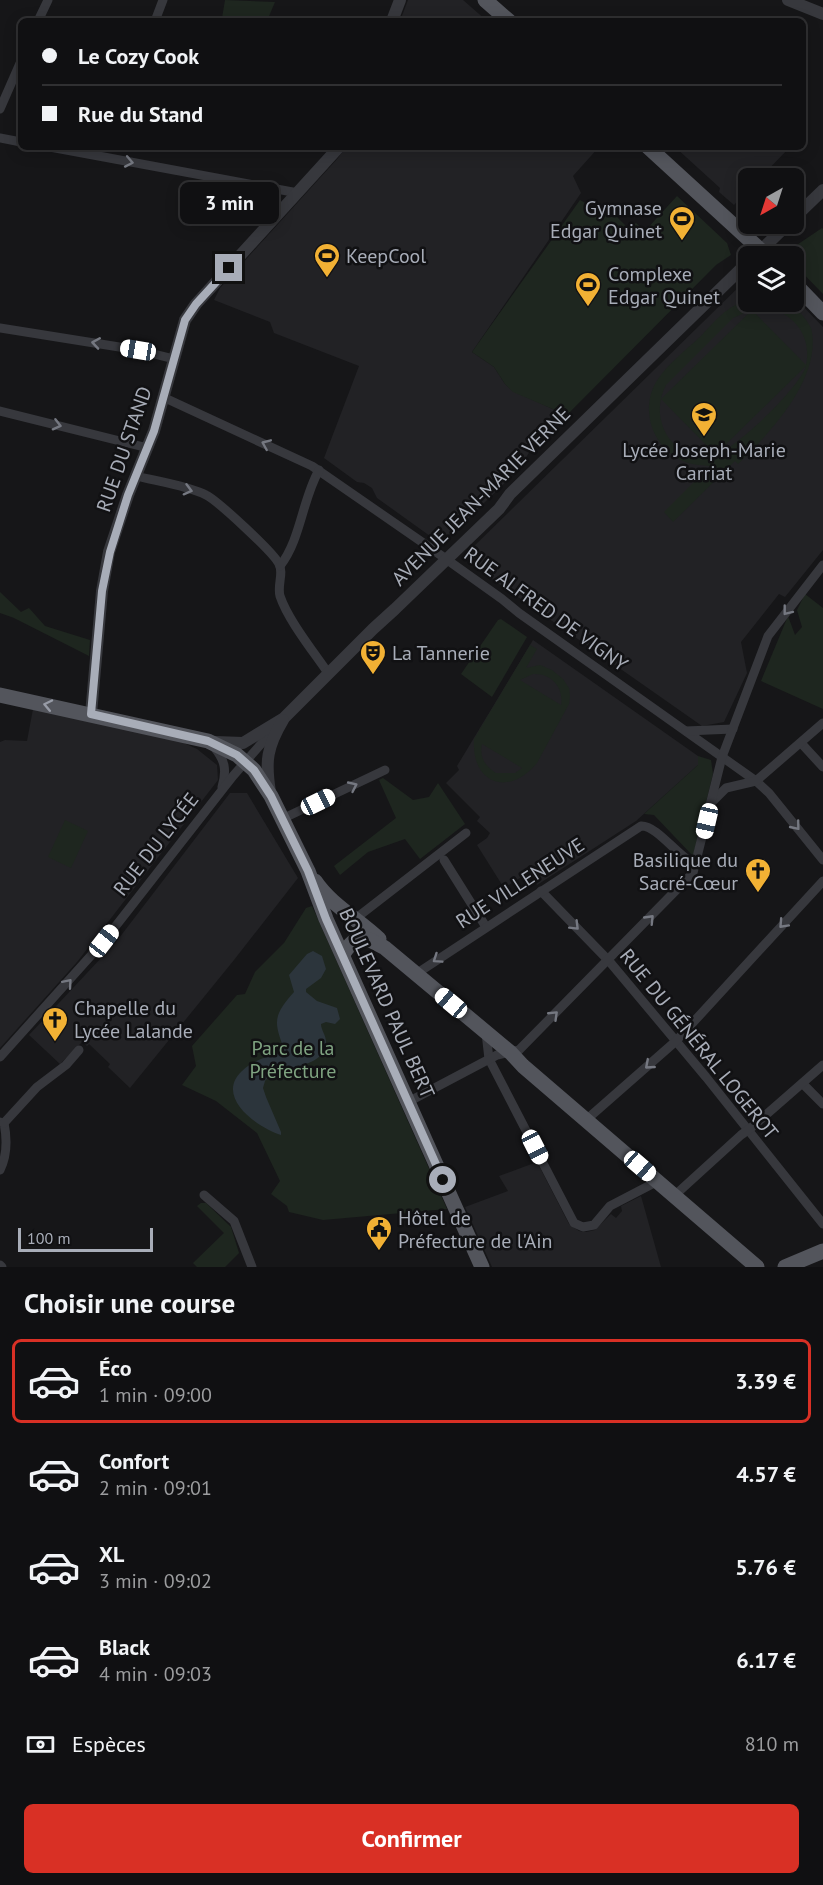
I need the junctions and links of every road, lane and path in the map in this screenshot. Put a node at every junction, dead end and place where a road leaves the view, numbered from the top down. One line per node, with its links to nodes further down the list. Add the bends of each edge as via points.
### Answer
1 (48, 0): 7 (street)
2 (164, 0): 8 (street)
3 (400, 0): 9 (street)
4 (485, 0): 10 (main road)
5 (788, 0): 6 (street)
6 (823, 14)
7 (39, 18)
8 (156, 18)
9 (393, 18)
10 (506, 18)
11 (18, 68): 12 (street)
12 (0, 109)
13 (0, 138): 14 (street)
14 (18, 141)
15 (66, 150): 19 (street)
16 (111, 150): 19 (street)
17 (336, 150): 21 (street, RUE DU STAND)
18 (651, 150): 24 (main road)
19 (109, 158): 21 (street, one-way to 21)
20 (823, 190): 22 (street)
21 (298, 193): 30 (street, RUE DU STAND, via 190,312)
22 (804, 208)
23 (779, 234): 25 (street)
24 (753, 246)
25 (768, 246)
26 (738, 272): 36 (street, AVENUE JEAN-MARIE VERNE)
27 (804, 293): 28 (main road)
28 (823, 313)
29 (0, 328): 30 (street, one-way to 29)
30 (174, 359): 31 (street, RUE DU STAND)
31 (165, 398): 33 (street, RUE DU STAND); 34 (street, RUE ALFRED DE VIGNY, one-way to 31)
32 (0, 411): 33 (street, one-way to 33)
33 (147, 448): 35 (street, RUE DU STAND)
34 (319, 470): 36 (street, RUE ALFRED DE VIGNY); 38 (street, via 289,555)
35 (136, 476): 38 (street, one-way to 38, via 205,494); 41 (street, RUE DU STAND, via 104,581)
36 (446, 559): 39 (street, AVENUE JEAN-MARIE VERNE); 45 (street, RUE ALFRED DE VIGNY)
37 (823, 565): 44 (street, one-way to 44, via 768,636)
38 (280, 566): 39 (street, via 278,589 284,604)
39 (328, 673): 42 (street, AVENUE JEAN-MARIE VERNE)
40 (0, 695): 41 (main road, one-way to 40)
41 (91, 714): 46 (main road)
42 (284, 718): 46 (street, via 243,743); 49 (street, AVENUE JEAN-MARIE VERNE); 54 (street, via 267,756)
43 (823, 723): 47 (street)
44 (732, 729): 45 (street); 48 (street)
45 (686, 731): 48 (street, RUE ALFRED DE VIGNY)
46 (208, 741): 49 (main road); 53 (street, via 225,763)
47 (801, 743): 50 (street); 52 (street)
48 (722, 757): 52 (street, RUE ALFRED DE VIGNY); 55 (street)
49 (245, 761): 53 (street, RUE DU LYCÉE); 54 (main road, BOULEVARD PAUL BERT)
50 (823, 767)
51 (386, 770): 56 (street, one-way to 51)
52 (756, 781): 55 (street, via 726,788); 59 (street, RUE ALFRED DE VIGNY, one-way to 59)
53 (220, 792): 73 (street, RUE DU LYCÉE, one-way to 53, via 104,941)
54 (271, 796): 56 (main road, BOULEVARD PAUL BERT)
55 (711, 804): 60 (street)
56 (282, 819): 61 (main road, BOULEVARD PAUL BERT)
57 (466, 833): 64 (street)
58 (444, 860): 65 (street)
59 (823, 860)
60 (696, 865): 63 (street, RUE VILLENEUVE, via 645,826); 67 (street, one-way to 60, via 693,873)
61 (308, 871): 64 (main road, via 320,889); 66 (main road, BOULEVARD PAUL BERT)
62 (823, 881): 70 (street, one-way to 70)
63 (541, 891): 65 (street, RUE VILLENEUVE); 67 (street, RUE DU GÉNÉRAL LOGEROT, one-way to 67)
64 (355, 918): 68 (main road)
65 (486, 927): 68 (street, RUE VILLENEUVE, one-way to 68)
66 (343, 954): 68 (main road, via 354,941 368,938); 77 (main road, BOULEVARD PAUL BERT)
67 (609, 961): 70 (street, RUE DU GÉNÉRAL LOGEROT); 72 (street, one-way to 67, via 519,1050)
68 (416, 974): 69 (main road)
69 (486, 1033): 72 (main road); 74 (street)
70 (676, 1041): 79 (street, one-way to 79); 81 (street, RUE DU GÉNÉRAL LOGEROT)
71 (79, 1050): 80 (street)
72 (510, 1053): 74 (street); 79 (main road)
73 (0, 1057)
74 (489, 1059): 77 (street); 83 (street, via 574,1223 583,1227 594,1225 610,1206)
75 (823, 1065): 76 (street)
76 (803, 1084): 78 (street); 81 (street)
77 (408, 1102): 89 (main road, BOULEVARD PAUL BERT)
78 (823, 1104)
79 (586, 1120): 83 (main road)
80 (2, 1122): 82 (street, via 6,1135)
81 (747, 1131): 85 (street); 86 (street, RUE DU GÉNÉRAL LOGEROT)
82 (0, 1170)
83 (658, 1181): 85 (main road)
84 (204, 1195): 88 (street, via 234,1221)
85 (675, 1196): 90 (main road)
86 (823, 1224)
87 (823, 1251): 91 (main road)
88 (252, 1267)
89 (482, 1267)
90 (757, 1267)
91 (785, 1267)

